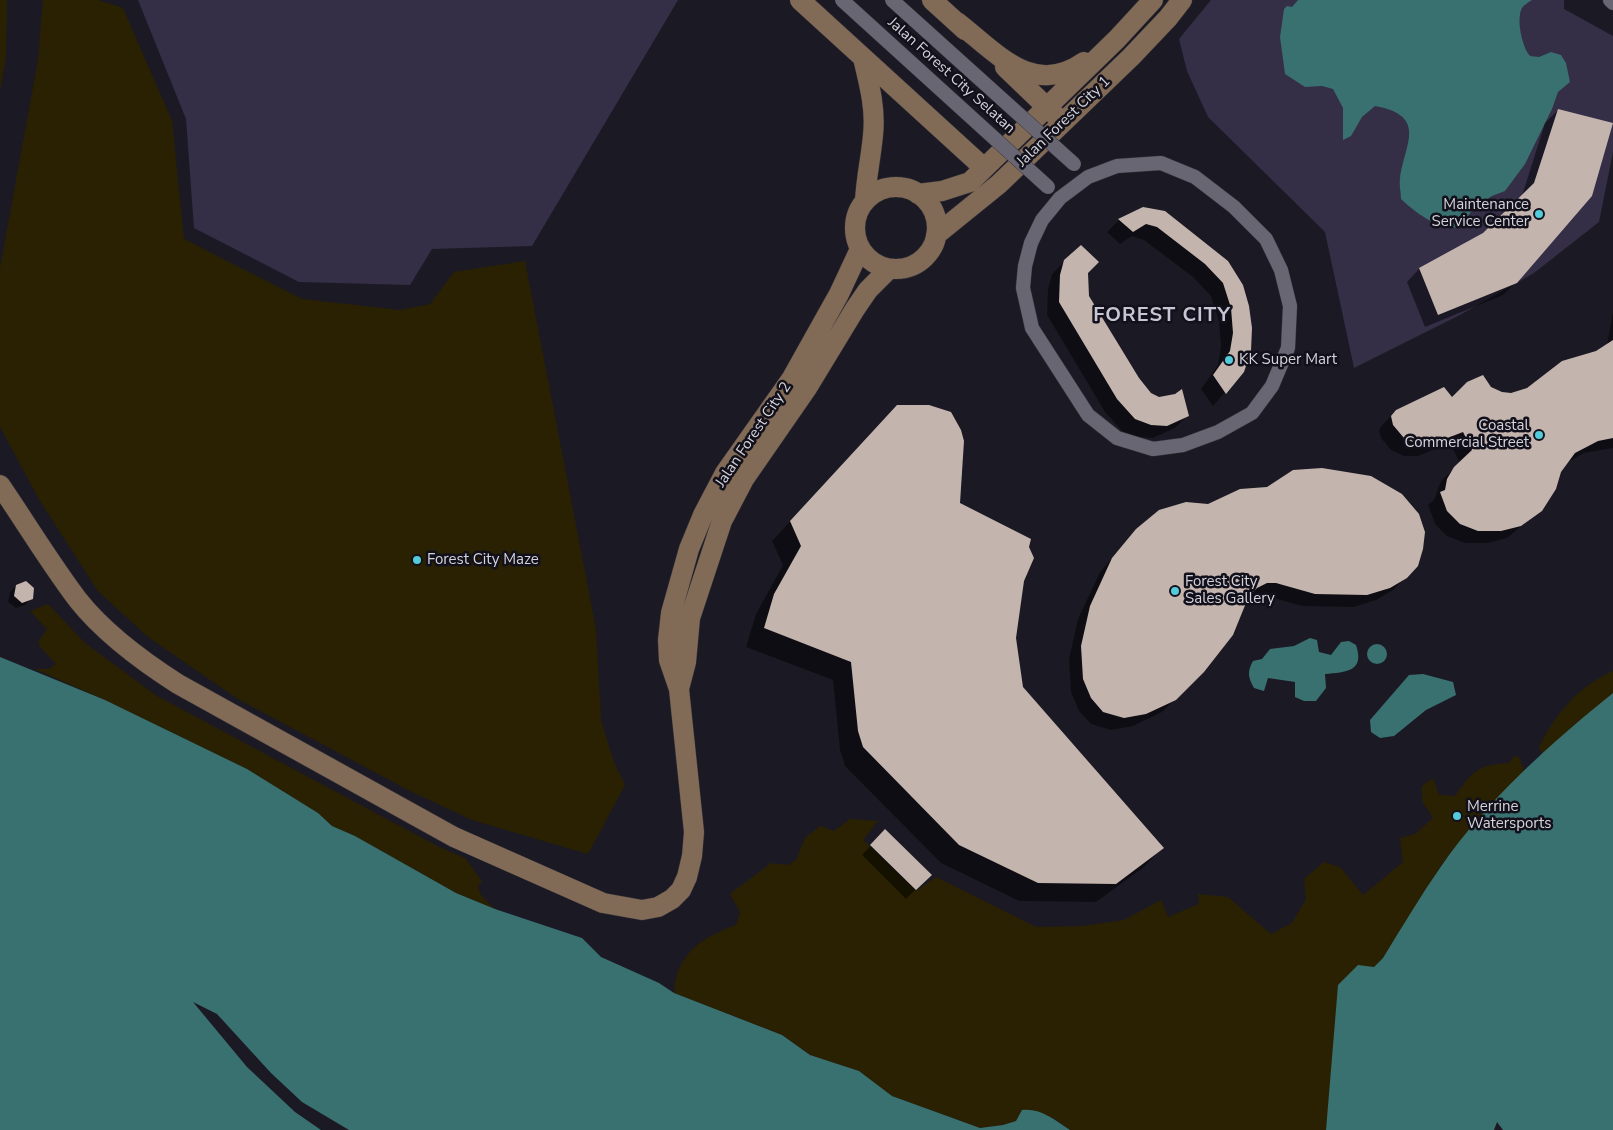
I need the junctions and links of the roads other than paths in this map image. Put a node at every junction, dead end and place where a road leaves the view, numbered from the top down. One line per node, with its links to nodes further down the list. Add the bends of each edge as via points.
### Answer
1 (800, 0): 11 (street)
2 (842, 0): 17 (street, Jalan Forest City Selatan, bridge)
3 (892, 0): 15 (street, Jalan Forest City Selatan, bridge)
4 (932, 0): 9 (street)
5 (1153, 0): 10 (street, Jalan Forest City 1)
6 (1182, 0): 13 (street, Jalan Forest City 1, via 1131,58)
7 (1610, 0): 8 (street)
8 (1613, 3)
9 (957, 22): 10 (street, via 1009,62 1038,77 1070,72); 12 (street)
10 (1117, 39): 12 (street, Jalan Forest City 1)
11 (863, 58): 14 (street); 18 (street, via 873,106)
12 (1047, 107): 13 (street); 14 (street)
13 (1063, 122): 19 (street, Jalan Forest City 1, via 985,198)
14 (984, 168): 16 (street, via 970,182 959,187)
15 (1088, 178): 17 (street); 17 (street, via 1117,166 1161,164 1195,177 1234,207 1266,239 1281,270 1290,306 1288,348 1272,386 1252,414 1183,445 1153,449 1117,438 1088,415 1032,328 1023,288 1031,243 1042,220)
16 (918, 194): 18 (street, via 908,189 885,189); 19 (street, via 933,212)
17 (1060, 198)
18 (865, 201): 20 (street, via 856,219 856,239)
19 (936, 235): 21 (street, via 928,253 919,262 901,269)
20 (860, 249): 21 (street, via 872,262); 23 (street, Jalan Forest City 2, via 792,378 725,473 689,549 671,613 668,640)
21 (889, 268): 23 (street, Jalan Forest City 2, via 855,309 807,388 744,479 722,521 690,618 686,662)
22 (0, 485): 23 (street, via 79,601 114,637 150,666 454,837 603,903 642,910 658,907 672,899 687,877 694,832)
23 (679, 689)

